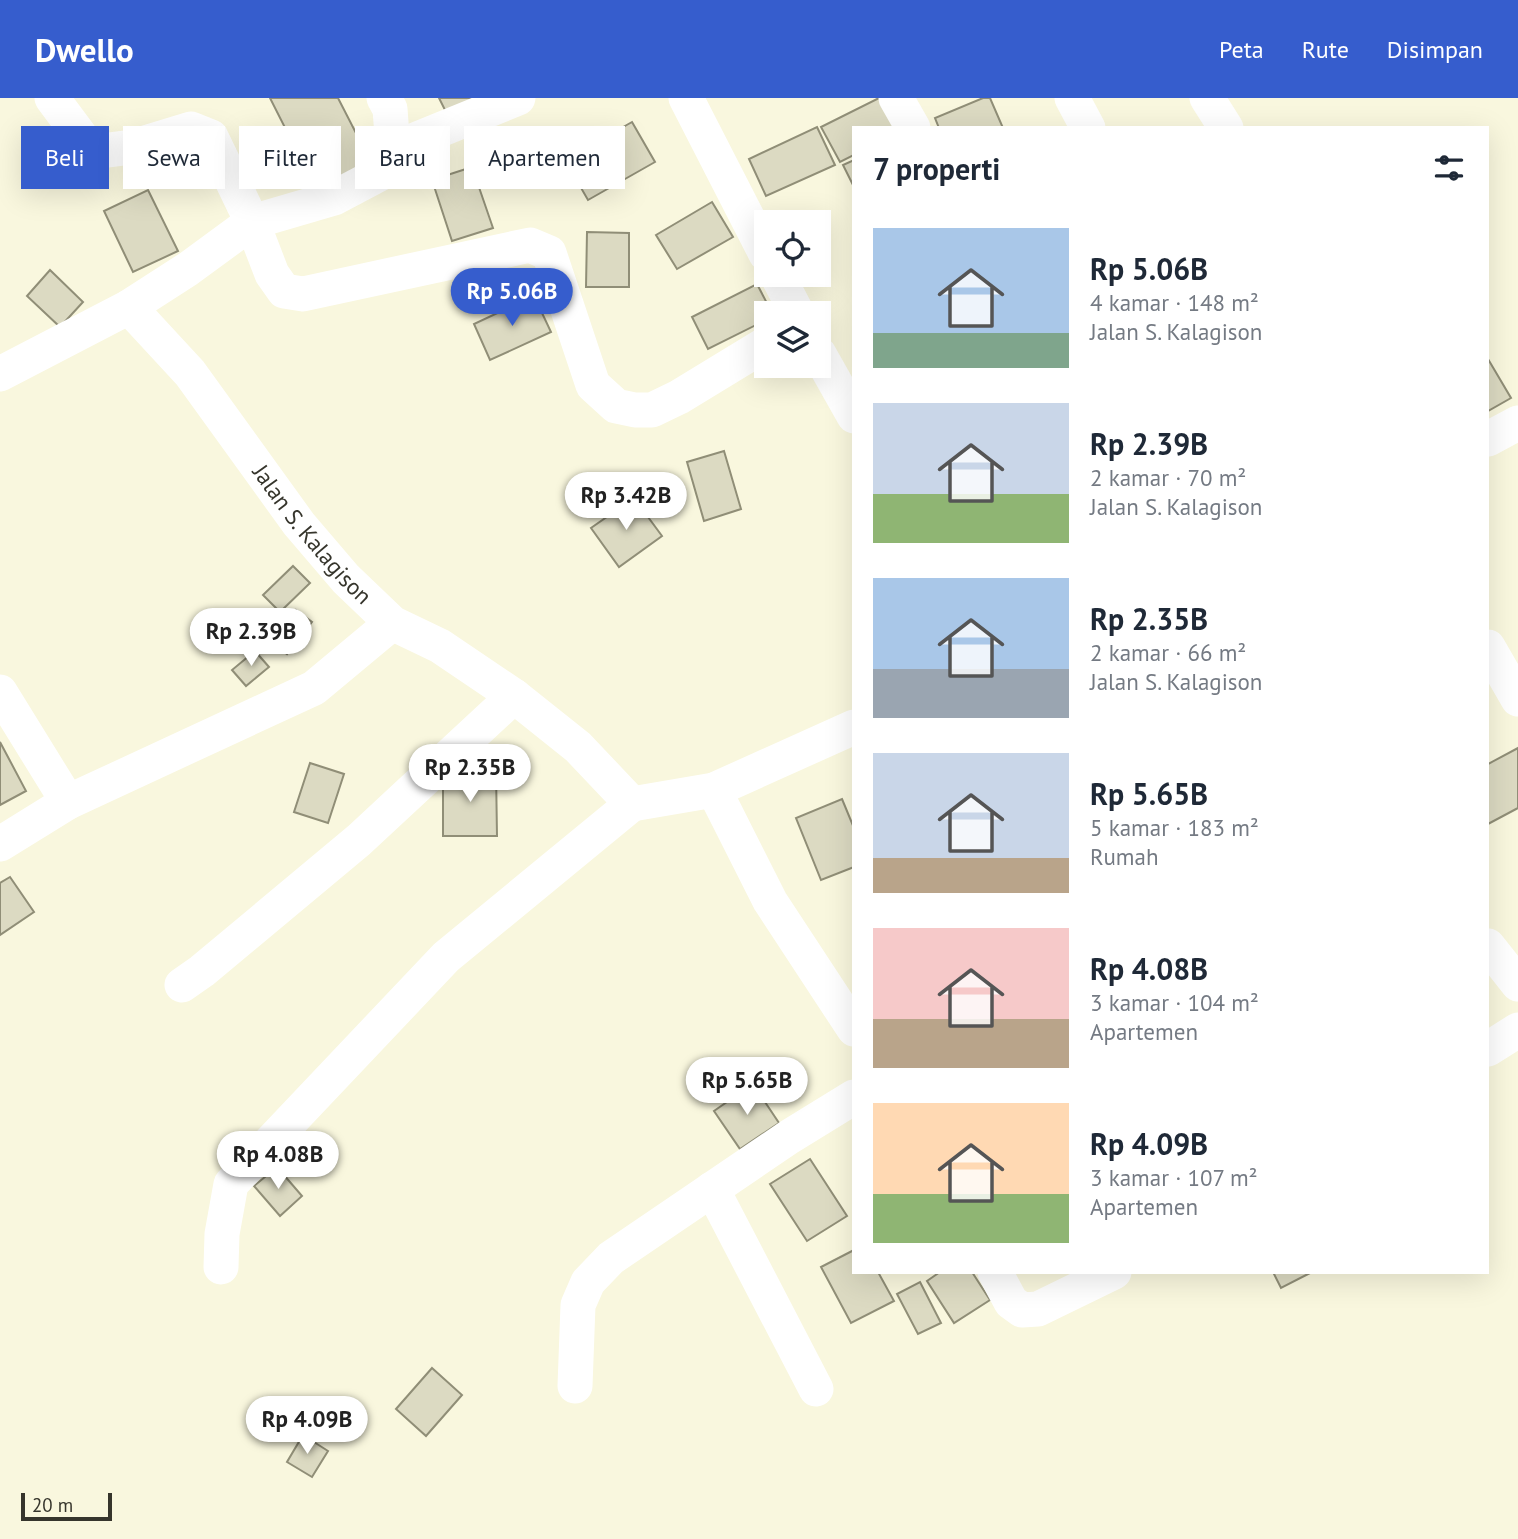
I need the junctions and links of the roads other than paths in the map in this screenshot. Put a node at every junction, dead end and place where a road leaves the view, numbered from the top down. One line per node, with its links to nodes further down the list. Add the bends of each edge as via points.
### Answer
1 (52, 98): 14 (street, via 87,145 101,151 191,130 211,137)
2 (384, 98): 8 (street)
3 (518, 98): 9 (street)
4 (686, 98): 15 (street)
5 (896, 98): 10 (street)
6 (1072, 98): 11 (street)
7 (1207, 98): 12 (street)
8 (391, 126)
9 (449, 126)
10 (912, 126)
11 (1087, 126)
12 (1225, 126)
13 (355, 187): 14 (street, via 334,198)
14 (252, 222): 16 (street); 17 (street, via 272,274 284,291 303,294 530,245 549,253 593,385 616,406 652,410)
15 (754, 231)
16 (129, 307): 18 (street); 23 (street, Jalan S. Kalagison, via 190,373 299,524)
17 (754, 351)
18 (0, 374)
19 (831, 375): 20 (street)
20 (852, 412)
21 (1518, 423): 22 (street)
22 (1489, 438)
23 (392, 623): 26 (street, Jalan S. Kalagison, via 440,646); 30 (street, via 314,688)
24 (1489, 649): 27 (street)
25 (0, 692): 30 (street)
26 (514, 696): 31 (street, Jalan S. Kalagison, via 578,747); 35 (street, via 359,840)
27 (1518, 699)
28 (852, 728): 29 (street)
29 (714, 790): 31 (street); 36 (street, via 770,901)
30 (68, 802): 32 (street)
31 (632, 804): 41 (street, via 446,957 230,1184)
32 (0, 844)
33 (1489, 947): 34 (street)
34 (1518, 984)
35 (182, 985)
36 (852, 1026)
37 (1518, 1030): 38 (street)
38 (1489, 1048)
39 (852, 1098): 40 (street)
40 (712, 1189): 44 (street, via 611,1258 588,1282 578,1305); 45 (street)
41 (221, 1267)
42 (996, 1274): 43 (street, via 1011,1302 1022,1310 1038,1309)
43 (1110, 1274)
44 (575, 1386)
45 (816, 1389)

